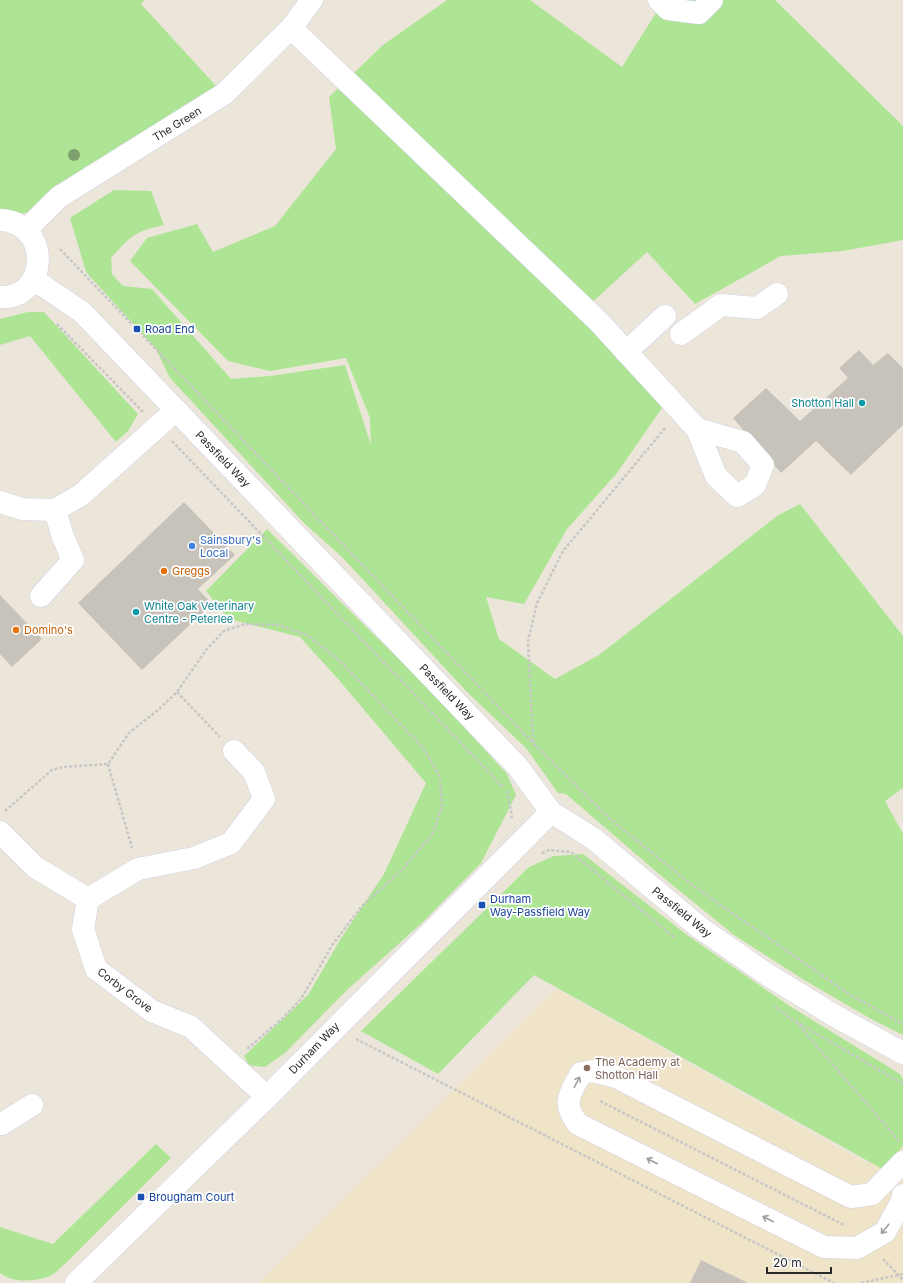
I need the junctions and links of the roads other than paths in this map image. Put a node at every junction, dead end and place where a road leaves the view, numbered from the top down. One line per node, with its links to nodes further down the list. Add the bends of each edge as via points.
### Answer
1 (312, 0): 4 (street, The Green)
2 (659, 0): 3 (street, via 668,9 699,13)
3 (712, 0)
4 (291, 28): 6 (street, The Green, via 224,94 59,197); 12 (street, via 599,322)
5 (0, 220): 6 (street, via 16,223)
6 (26, 230): 7 (street, via 35,241 39,254 39,263)
7 (33, 279): 9 (street, via 21,292 8,298); 13 (street, Passfield Way, via 82,312)
8 (777, 294): 11 (street, via 757,308 721,305)
9 (0, 297)
10 (665, 316): 12 (street)
11 (681, 334)
12 (626, 352): 14 (street)
13 (176, 410): 16 (street, via 81,495); 19 (street, Passfield Way, via 518,767)
14 (697, 429)
15 (0, 502): 16 (street, via 22,509)
16 (55, 510): 17 (street, via 63,537 74,560)
17 (41, 596)
18 (234, 751): 21 (street, via 254,772 264,798 231,843 194,858 138,869)
19 (551, 812): 22 (street, Passfield Way, via 594,839 699,927 768,975); 23 (street, Durham Way)
20 (0, 832): 21 (street, via 35,866)
21 (88, 899): 23 (street, Corby Grove, via 83,929 96,969 152,1011 191,1027)
22 (903, 1053)
23 (267, 1097): 28 (street, Durham Way)
24 (32, 1105): 25 (street)
25 (1, 1127)
26 (903, 1162): 27 (street, one-way to 26, via 885,1232 857,1248 824,1247 578,1124 570,1113 568,1099 581,1073 593,1071 616,1077 851,1197 872,1194)
27 (903, 1195)
28 (76, 1283)

